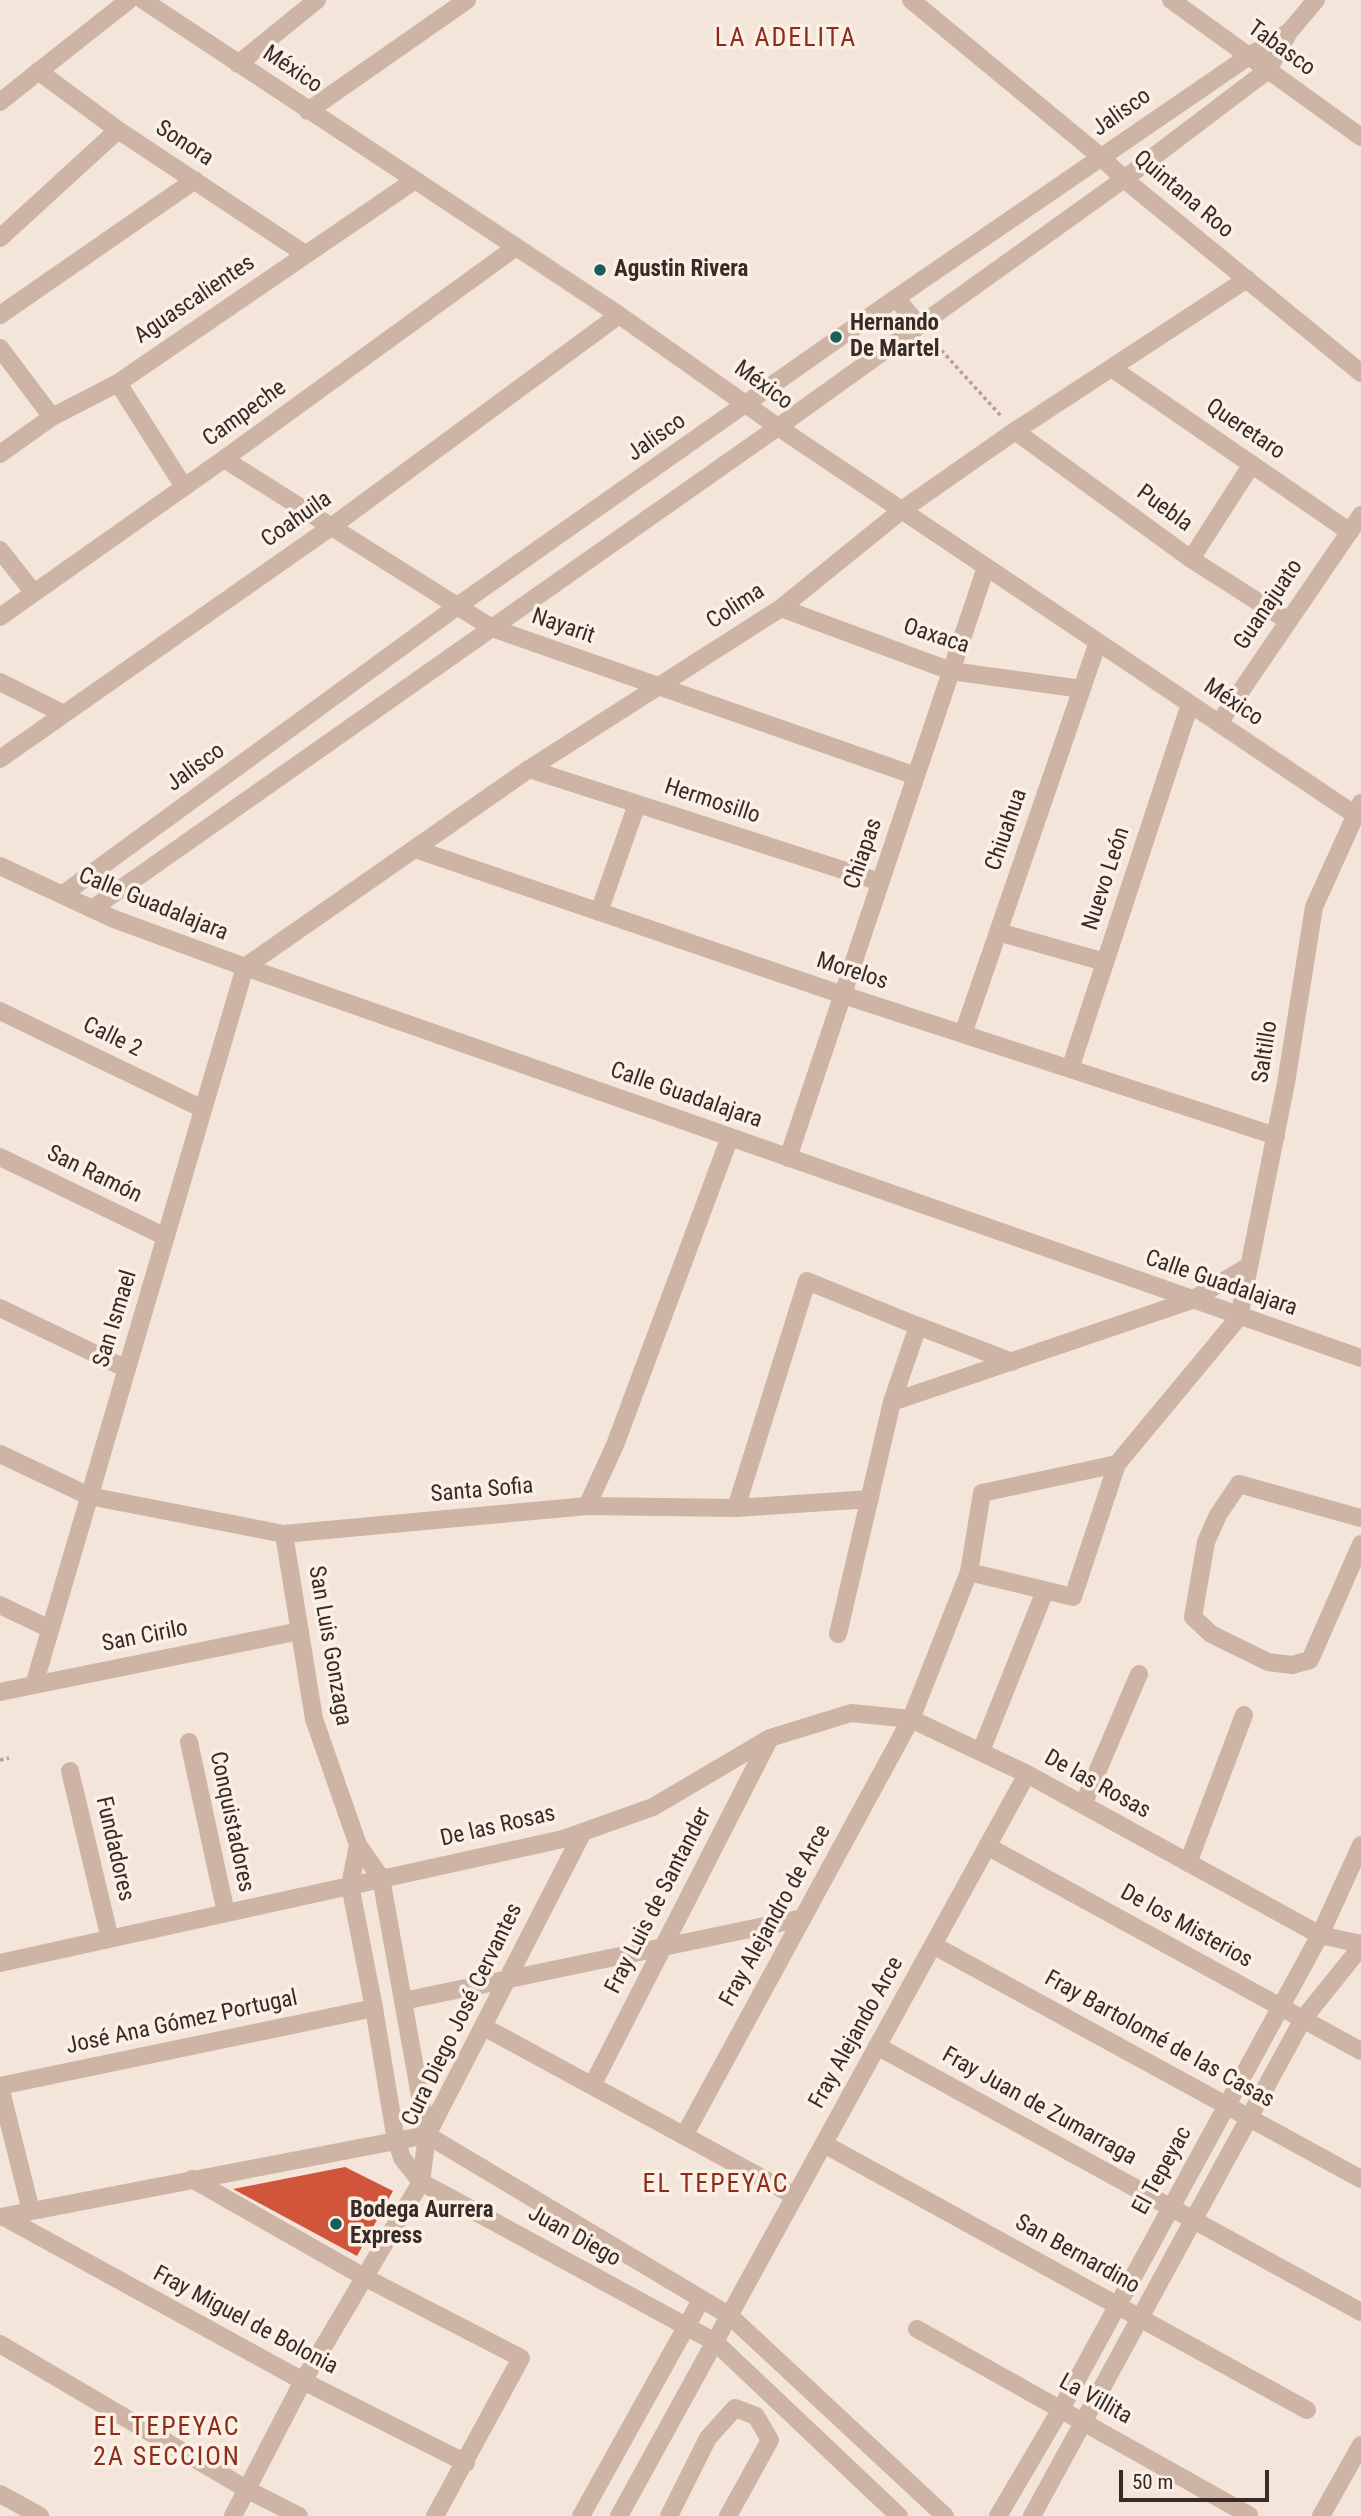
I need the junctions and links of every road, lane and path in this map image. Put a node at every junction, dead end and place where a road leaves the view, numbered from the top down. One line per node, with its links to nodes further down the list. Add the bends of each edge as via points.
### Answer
1 (130, 0): 12 (street)
2 (143, 0): 10 (street, México)
3 (317, 0): 10 (street)
4 (467, 0): 14 (street)
5 (911, 0): 17 (street, Quintana Roo)
6 (1171, 0): 9 (street, Tabasco)
7 (1316, 0): 8 (street, Jalisco)
8 (1289, 32): 9 (street, Jalisco); 11 (street, Jalisco)
9 (1249, 56): 11 (street, Tabasco); 17 (street, Jalisco)
10 (238, 64): 14 (street, México)
11 (1268, 70): 16 (street, Tabasco); 18 (street, Jalisco)
12 (38, 71): 13 (street); 15 (street, Sonora)
13 (0, 102)
14 (308, 111): 20 (street, México)
15 (118, 130): 19 (street, Sonora); 21 (street)
16 (1361, 137)
17 (1101, 157): 18 (street, Quintana Roo); 25 (street, Jalisco)
18 (1124, 179): 24 (street, Quintana Roo); 28 (street, Jalisco)
19 (195, 180): 23 (street, Sonora); 26 (street)
20 (415, 180): 22 (street, México); 23 (street, Aguascalientes)
21 (0, 239)
22 (516, 247): 27 (street, México); 38 (street, Campeche)
23 (305, 254): 32 (street, Aguascalientes)
24 (1247, 279): 30 (street, Colima); 31 (street, Quintana Roo)
25 (896, 298): 28 (street); 33 (street, Jalisco)
26 (0, 315)
27 (619, 315): 33 (street, México); 43 (street, Coahuila)
28 (919, 326): 35 (street, Jalisco); 36 (path)
29 (0, 348): 34 (street)
30 (1113, 369): 36 (street, Colima); 39 (street, Queretaro)
31 (1361, 373)
32 (118, 383): 34 (street, Aguascalientes); 40 (street)
33 (748, 404): 35 (street, México); 49 (street, Jalisco)
34 (51, 417): 37 (street, Aguascalientes)
35 (778, 427): 41 (street, México); 53 (street, Jalisco)
36 (1015, 431): 41 (street, Colima); 46 (street, Puebla)
37 (0, 454)
38 (224, 459): 40 (street, Campeche); 43 (street, Nayarit)
39 (1252, 464): 44 (street, Queretaro); 46 (street)
40 (184, 487): 48 (street, Campeche)
41 (902, 510): 47 (street, México); 50 (street, Colima)
42 (1361, 515): 44 (street, Guanajuato)
43 (331, 527): 49 (street, Nayarit); 60 (street, Coahuila)
44 (1350, 531): 52 (street, Guanajuato)
45 (0, 550): 48 (street)
46 (1191, 559): 52 (street, Puebla)
47 (986, 567): 54 (street, México); 55 (street, Chiapas)
48 (34, 593): 51 (street, Campeche)
49 (459, 605): 53 (street, Nayarit); 70 (street, Jalisco)
50 (781, 608): 55 (street, Oaxaca); 57 (street, Colima)
51 (0, 617)
52 (1288, 621): 61 (street, Guanajuato)
53 (492, 628): 57 (street, Nayarit); 71 (street, Jalisco)
54 (1098, 642): 58 (street, Chiuahua); 59 (street, México)
55 (951, 671): 58 (street, Oaxaca); 64 (street, Chiapas)
56 (0, 682): 60 (street)
57 (657, 686): 63 (street, Colima); 64 (street, Nayarit)
58 (1082, 689): 73 (street, Chiuahua)
59 (1190, 704): 61 (street, México); 74 (street, Nuevo León)
60 (64, 714): 62 (street, Coahuila)
61 (1219, 723): 66 (street, México)
62 (0, 759)
63 (530, 769): 65 (street, Hermosillo); 67 (street, Colima)
64 (916, 776): 69 (street, Chiapas)
65 (637, 804): 69 (street, Hermosillo); 72 (street)
66 (1358, 808): 81 (street, Saltillo, via 1314,907)
67 (415, 849): 72 (street, Morelos); 75 (street, Colima)
68 (0, 866): 70 (street, Calle Guadalajara)
69 (880, 882): 76 (street, Chiapas)
70 (62, 895): 71 (street, Calle Guadalajara)
71 (92, 909): 75 (street, Calle Guadalajara)
72 (599, 912): 76 (street, Morelos)
73 (998, 932): 74 (street); 78 (street, Chiuahua)
74 (1105, 962): 79 (street, Nuevo León)
75 (245, 967): 80 (street, San Ismael); 82 (street, Calle Guadalajara)
76 (842, 995): 78 (street, Morelos); 84 (street, Chiapas)
77 (0, 1011): 80 (street, Calle 2)
78 (964, 1034): 79 (street, Morelos)
79 (1070, 1069): 81 (street, Morelos)
80 (203, 1109): 85 (street, San Ismael)
81 (1276, 1136): 86 (street, Saltillo)
82 (730, 1137): 84 (street, Calle Guadalajara); 99 (street, via 615,1445)
83 (0, 1157): 85 (street, San Ramón)
84 (788, 1158): 87 (street, Calle Guadalajara)
85 (166, 1237): 93 (street, San Ismael)
86 (1249, 1266): 87 (street); 89 (street, Saltillo)
87 (1192, 1300): 89 (street, Calle Guadalajara); 92 (street)
88 (0, 1308): 93 (street)
89 (1239, 1317): 91 (street, Calle Guadalajara); 96 (street)
90 (918, 1326): 92 (street); 94 (street); 100 (street, via 807,1281)
91 (1361, 1358)
92 (1012, 1362): 94 (street)
93 (127, 1369): 97 (street, San Ismael)
94 (892, 1402): 98 (street)
95 (0, 1454): 97 (street, Santa Sofia)
96 (1118, 1464): 104 (street, via 982,1493); 105 (street, via 1073,1597)
97 (89, 1496): 102 (street, Santa Sofia); 107 (street, San Ismael)
98 (870, 1499): 100 (street, Santa Sofia); 109 (street)
99 (587, 1506): 100 (street, Santa Sofia); 102 (street, Santa Sofia)
100 (736, 1508)
101 (1361, 1518): 103 (street, via 1239,1484 1206,1542 1193,1617 1211,1634 1268,1662 1292,1665 1310,1660)
102 (284, 1535): 108 (street, San Luis Gonzaga)
103 (1361, 1544)
104 (968, 1572): 105 (street); 114 (street, Fray Alejandro de Arce)
105 (1045, 1591): 117 (street)
106 (0, 1605): 107 (street)
107 (50, 1629): 111 (street, San Ismael)
108 (300, 1631): 111 (street, San Cirilo); 124 (street, San Luis Gonzaga, via 314,1719)
109 (838, 1634)
110 (1139, 1674): 122 (street)
111 (34, 1685): 112 (street, San Cirilo)
112 (0, 1692)
113 (1244, 1715): 127 (street)
114 (911, 1719): 115 (street, De las Rosas, via 851,1713); 117 (street, De las Rosas); 131 (street, Fray Alejandro de Arce)
115 (770, 1738): 123 (street, De las Rosas, via 653,1807); 136 (street, Fray Luis de Santander)
116 (189, 1742): 130 (street, Conquistadores)
117 (981, 1751): 121 (street, De las Rosas)
118 (9, 1758): 119 (path)
119 (0, 1760)
120 (71, 1771): 133 (street, Fundadores)
121 (1027, 1774): 122 (street, De las Rosas); 126 (street, Fray Alejando Arce)
122 (1083, 1805): 127 (street, De las Rosas)
123 (583, 1832): 128 (street, De las Rosas); 138 (street, Cura Diego José Cervantes)
124 (358, 1845): 128 (street, San Luis Gonzaga); 129 (street)
125 (1361, 1845): 132 (street, El Tepeyac)
126 (987, 1846): 134 (street, Fray Alejando Arce); 140 (street, De los Misterios)
127 (1188, 1863): 132 (street, De las Rosas)
128 (381, 1878): 129 (street, De las Rosas); 139 (street, San Luis Gonzaga)
129 (350, 1885): 130 (street, De las Rosas); 141 (street, Juan Diego)
130 (226, 1913): 133 (street, De las Rosas)
131 (803, 1919): 136 (street); 151 (street, Fray Alejandro de Arce)
132 (1320, 1935): 135 (street, De las Rosas); 140 (street, El Tepeyac)
133 (110, 1938): 137 (street, De las Rosas)
134 (933, 1944): 144 (street, Fray Alejando Arce); 148 (street, Fray Bartolomé de las Casas)
135 (1361, 1946): 142 (street)
136 (664, 1947): 138 (street); 147 (street, Fray Luis de Santander)
137 (0, 1963)
138 (508, 1980): 139 (street); 143 (street, Cura Diego José Cervantes)
139 (403, 2001): 150 (street, San Luis Gonzaga)
140 (1281, 2007): 142 (street, De los Misterios); 148 (street, El Tepeyac)
141 (374, 2008): 146 (street, José Ana Gómez Portugal); 152 (street, Juan Diego)
142 (1303, 2020): 145 (street, De los Misterios); 149 (street)
143 (484, 2027): 147 (street); 150 (street, Cura Diego José Cervantes)
144 (877, 2046): 153 (street, Fray Alejando Arce); 158 (street, Fray Juan de Zumarraga)
145 (1361, 2051)
146 (0, 2086): 159 (street)
147 (592, 2086): 151 (street)
148 (1227, 2106): 149 (street, Fray Bartolomé de las Casas); 158 (street, El Tepeyac)
149 (1249, 2118): 155 (street, Fray Bartolomé de las Casas); 161 (street)
150 (427, 2135): 152 (street, Fray Miguel de Bolonia); 156 (street, Cura Diego José Cervantes); 163 (street, Juan Diego)
151 (684, 2136): 157 (street)
152 (397, 2141): 154 (street, Fray Miguel de Bolonia); 156 (street, Juan Diego, via 402,2158)
153 (824, 2144): 157 (street, Fray Alejando Arce); 164 (street, San Bernardino)
154 (192, 2179): 159 (street, Fray Miguel de Bolonia); 162 (street)
155 (1361, 2179)
156 (421, 2182): 162 (street, Cura Diego José Cervantes); 168 (street, Juan Diego)
157 (795, 2196): 166 (street, Fray Alejando Arce)
158 (1171, 2207): 161 (street, Fray Juan de Zumarraga); 164 (street, El Tepeyac)
159 (31, 2211): 160 (street, Fray Miguel de Bolonia)
160 (2, 2217): 172 (street, Fray Miguel de Bolonia)
161 (1194, 2220): 165 (street, Fray Juan de Zumarraga); 167 (street)
162 (364, 2277): 172 (street, Cura Diego José Cervantes); 177 (street, via 521,2358)
163 (701, 2300): 166 (street, Juan Diego); 168 (street)
164 (1117, 2305): 167 (street, San Bernardino); 173 (street, El Tepeyac)
165 (1361, 2312)
166 (730, 2316): 170 (street, Fray Alejando Arce); 190 (street, Juan Diego)
167 (1140, 2318): 174 (street, San Bernardino); 175 (street)
168 (686, 2326): 170 (street, Juan Diego); 185 (street)
169 (917, 2329): 173 (street, La Villita)
170 (715, 2342): 186 (street, Fray Alejando Arce); 189 (street, Juan Diego)
171 (0, 2344): 178 (street)
172 (303, 2381): 177 (street, Fray Miguel de Bolonia); 178 (street, Cura Diego José Cervantes)
173 (1061, 2409): 175 (street, La Villita); 191 (street, El Tepeyac)
174 (1307, 2410)
175 (1083, 2422): 180 (street, La Villita); 192 (street)
176 (1361, 2445): 193 (street)
177 (466, 2463): 184 (street)
178 (248, 2490): 182 (street, Cura Diego José Cervantes); 183 (street)
179 (0, 2494): 181 (street)
180 (1249, 2515)
181 (40, 2516)
182 (233, 2516)
183 (299, 2516)
184 (435, 2516)
185 (582, 2516)
186 (620, 2516)
187 (669, 2516): 188 (street, via 708,2438 735,2408 756,2416 770,2440)
188 (728, 2516)
189 (899, 2516)
190 (945, 2516)
191 (998, 2516)
192 (1032, 2516)
193 (1321, 2516)

